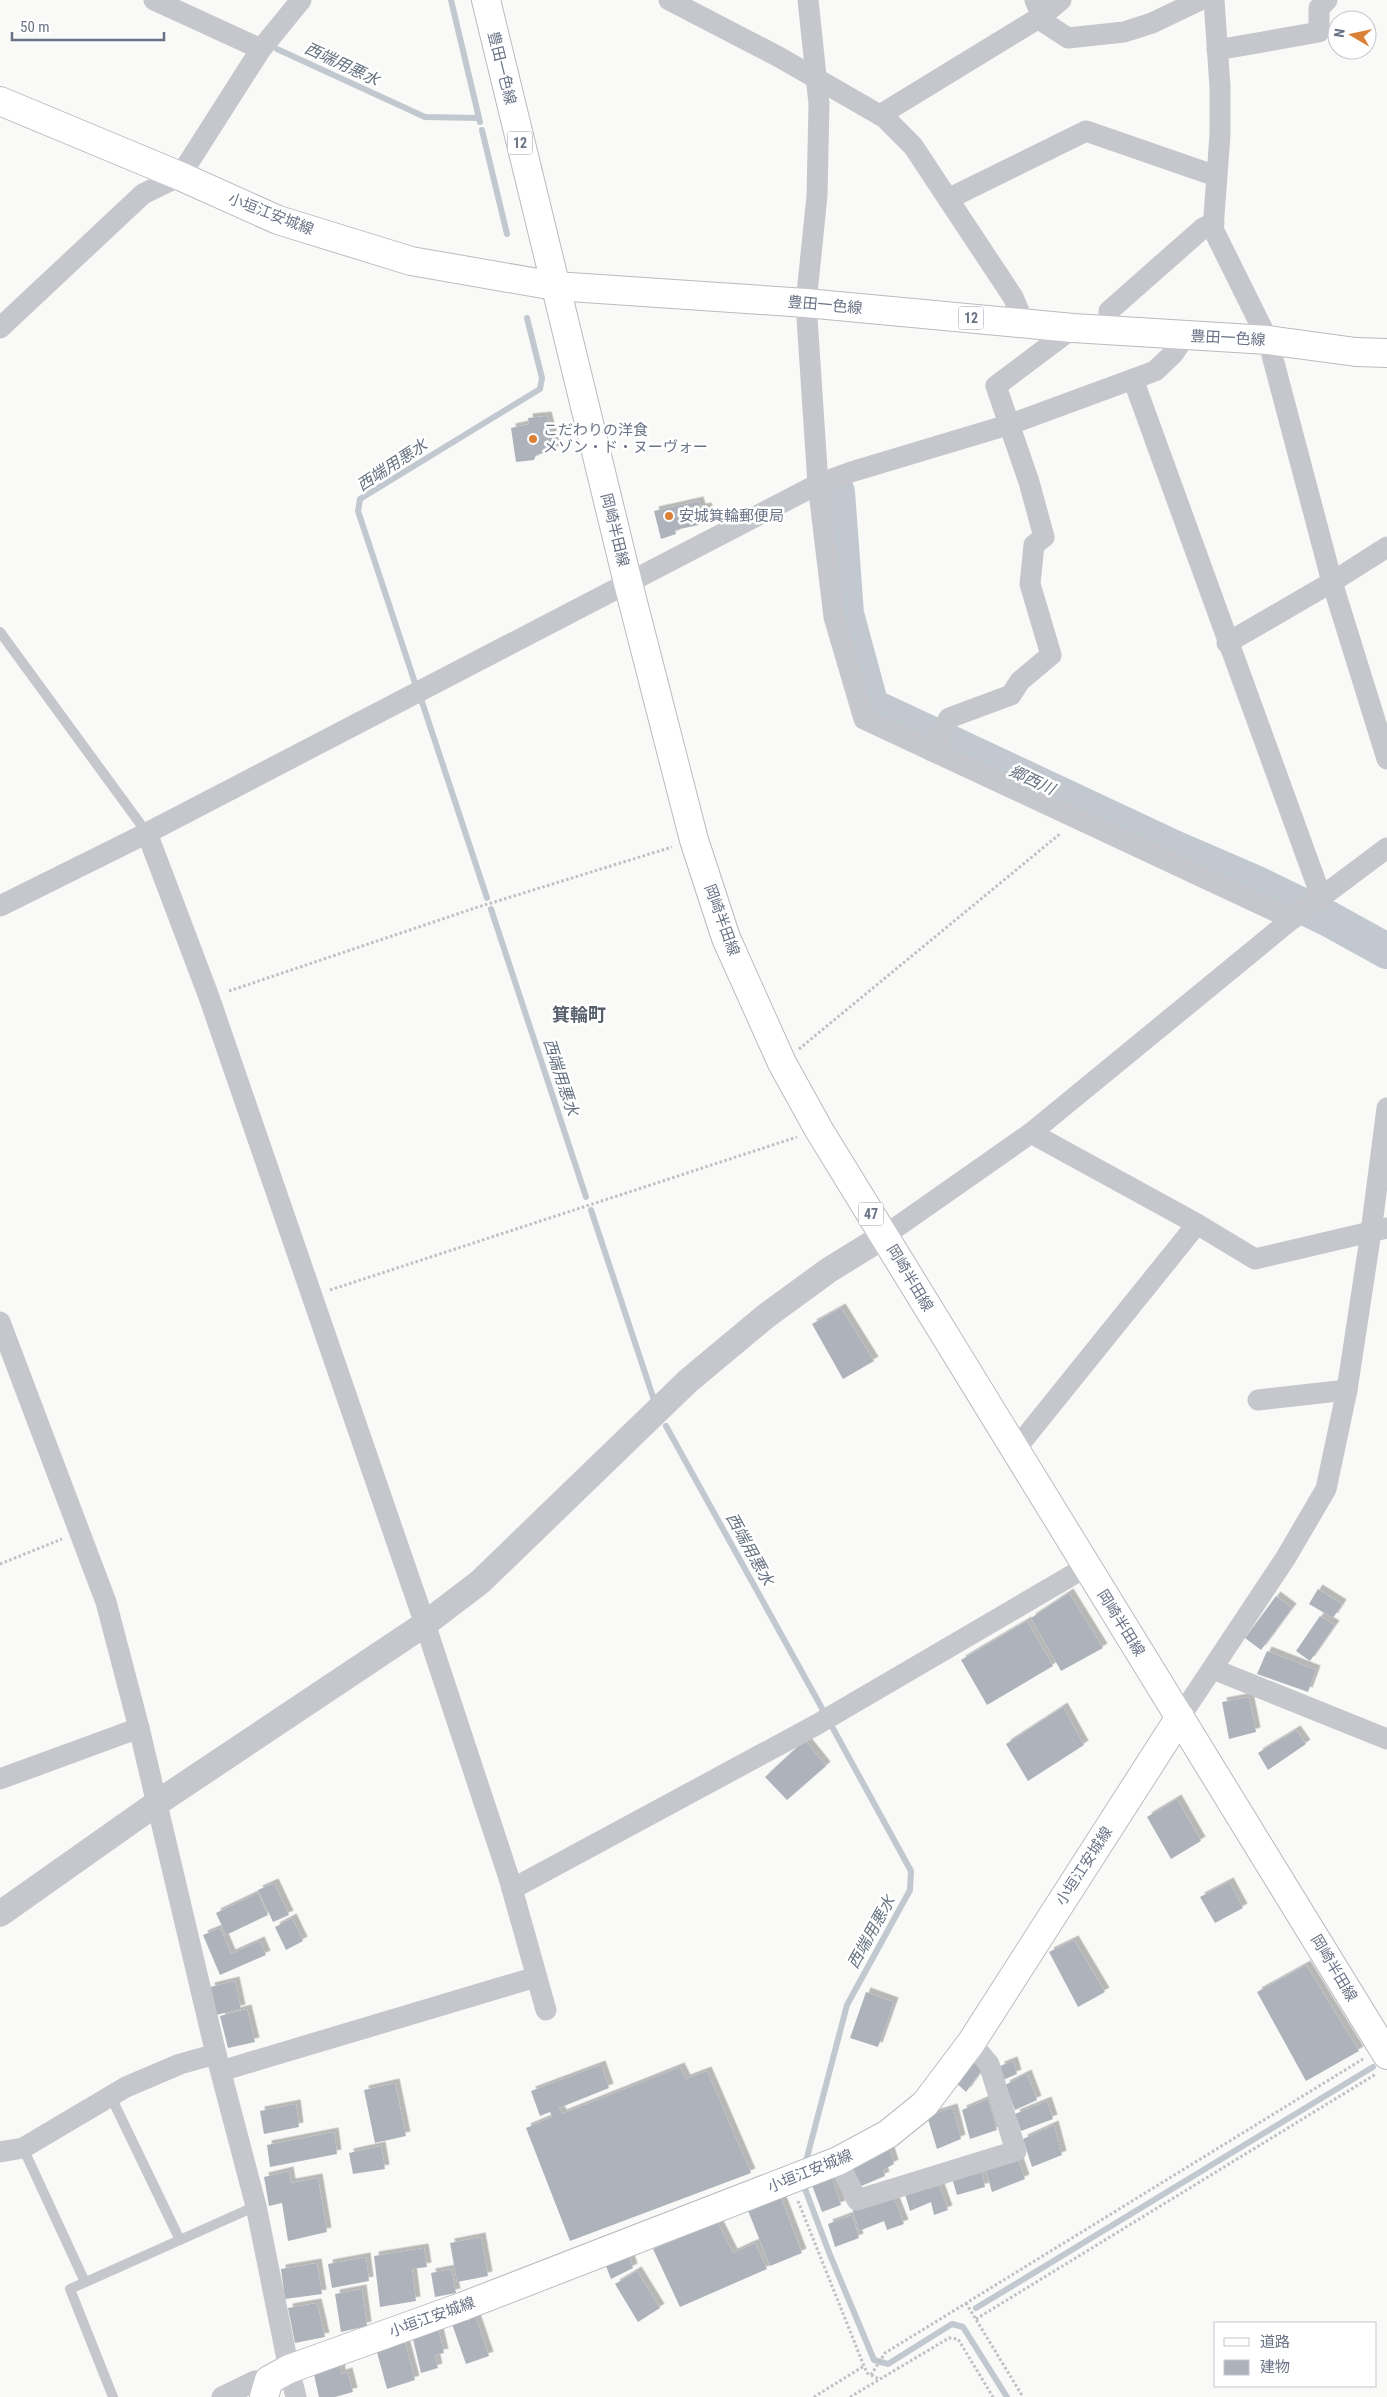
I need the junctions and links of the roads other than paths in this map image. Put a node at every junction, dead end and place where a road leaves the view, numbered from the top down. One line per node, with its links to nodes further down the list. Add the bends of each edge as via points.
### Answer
1 (154, 0): 11 (street)
2 (301, 0): 11 (street)
3 (486, 0): 20 (main road, 豊田一色線 / 12)
4 (669, 0): 13 (street)
5 (808, 0): 13 (street)
6 (1061, 0): 10 (street)
7 (1200, 0): 10 (street, via 1152,24 1124,32 1068,38 1049,28)
8 (1214, 0): 12 (street)
9 (1327, 0): 12 (street, via 1319,8 1319,32)
10 (1039, 8): 15 (street)
11 (261, 49): 16 (street)
12 (1217, 50): 17 (street, via 1220,134)
13 (816, 77): 15 (street); 21 (street, via 819,104 817,196)
14 (0, 101): 16 (main road, 小垣江安城線)
15 (880, 116): 18 (street, via 913,146)
16 (180, 176): 20 (main road, 小垣江安城線, via 278,220 410,261); 23 (street, via 143,194)
17 (1216, 176): 18 (street, via 1086,131); 19 (street)
18 (948, 199): 22 (street, via 1013,297)
19 (1214, 223): 25 (street, via 1203,228 1109,311); 27 (street, via 1213,229)
20 (555, 286): 21 (main road, 豊田一色線 / 12); 34 (main road, 岡崎半田線 / 47)
21 (806, 303): 22 (main road, 豊田一色線 / 12); 31 (street)
22 (1024, 323): 24 (main road, 豊田一色線 / 12)
23 (0, 328)
24 (1074, 328): 25 (main road, 豊田一色線 / 12); 30 (street, via 996,386)
25 (1109, 331): 26 (main road, 豊田一色線 / 12)
26 (1186, 335): 27 (main road, 豊田一色線 / 12); 29 (street, via 1173,354 1155,371)
27 (1268, 340): 28 (main road, 豊田一色線 / 12); 33 (street)
28 (1387, 353)
29 (1133, 379): 30 (street); 36 (street)
30 (1011, 424): 31 (street); 37 (street, via 1044,537 1034,545 1030,584 1051,655 1020,682 1011,695 949,718)
31 (818, 484): 34 (street); 37 (street, via 834,617 864,719)
32 (1387, 546): 33 (street)
33 (1332, 582): 36 (street); 38 (street)
34 (628, 583): 39 (street); 48 (main road, 岡崎半田線 / 47, via 694,840 726,938 782,1063)
35 (0, 632): 39 (lane)
36 (1227, 643): 41 (street)
37 (932, 751): 43 (street)
38 (1387, 759)
39 (147, 833): 42 (street); 54 (street, via 209,997)
40 (1387, 848): 41 (street)
41 (1322, 899): 43 (street)
42 (0, 906)
43 (1292, 919): 45 (street)
44 (1387, 1108): 47 (street)
45 (1031, 1134): 46 (street); 48 (street)
46 (1197, 1224): 47 (street, via 1255,1258); 52 (street)
47 (1379, 1230): 50 (street)
48 (884, 1236): 52 (main road, 岡崎半田線 / 47); 54 (street, via 766,1316 688,1382 480,1582)
49 (0, 1322): 57 (street, via 106,1602)
50 (1346, 1390): 51 (street); 55 (street, via 1326,1489)
51 (1258, 1400)
52 (1014, 1450): 53 (main road, 岡崎半田線 / 47)
53 (1086, 1567): 56 (main road, 岡崎半田線 / 47); 61 (street, via 816,1724)
54 (425, 1624): 60 (street); 61 (street)
55 (1213, 1669): 56 (street); 58 (street)
56 (1180, 1717): 65 (main road, 小垣江安城線); 66 (main road, 岡崎半田線 / 47)
57 (139, 1728): 59 (street); 60 (street)
58 (1387, 1739)
59 (0, 1779)
60 (156, 1803): 62 (street); 67 (street)
61 (512, 1890): 63 (street)
62 (0, 1914)
63 (536, 1977): 64 (street); 67 (street)
64 (546, 2010)
65 (971, 2043): 71 (main road, 小垣江安城線, via 925,2104 888,2134); 71 (street, via 989,2064 1016,2151 857,2200)
66 (1383, 2058)
67 (218, 2063): 68 (street, via 180,2064 126,2087); 72 (street)
68 (111, 2097): 69 (street); 73 (lane)
69 (23, 2148): 70 (street); 74 (lane)
70 (0, 2152)
71 (838, 2161): 75 (main road, 小垣江安城線)
72 (256, 2206): 73 (lane); 75 (street)
73 (180, 2240): 74 (lane)
74 (85, 2282): 76 (lane, via 70,2289)
75 (274, 2382): 77 (street, via 255,2380); 78 (street)
76 (113, 2397)
77 (222, 2397)
78 (296, 2397)

